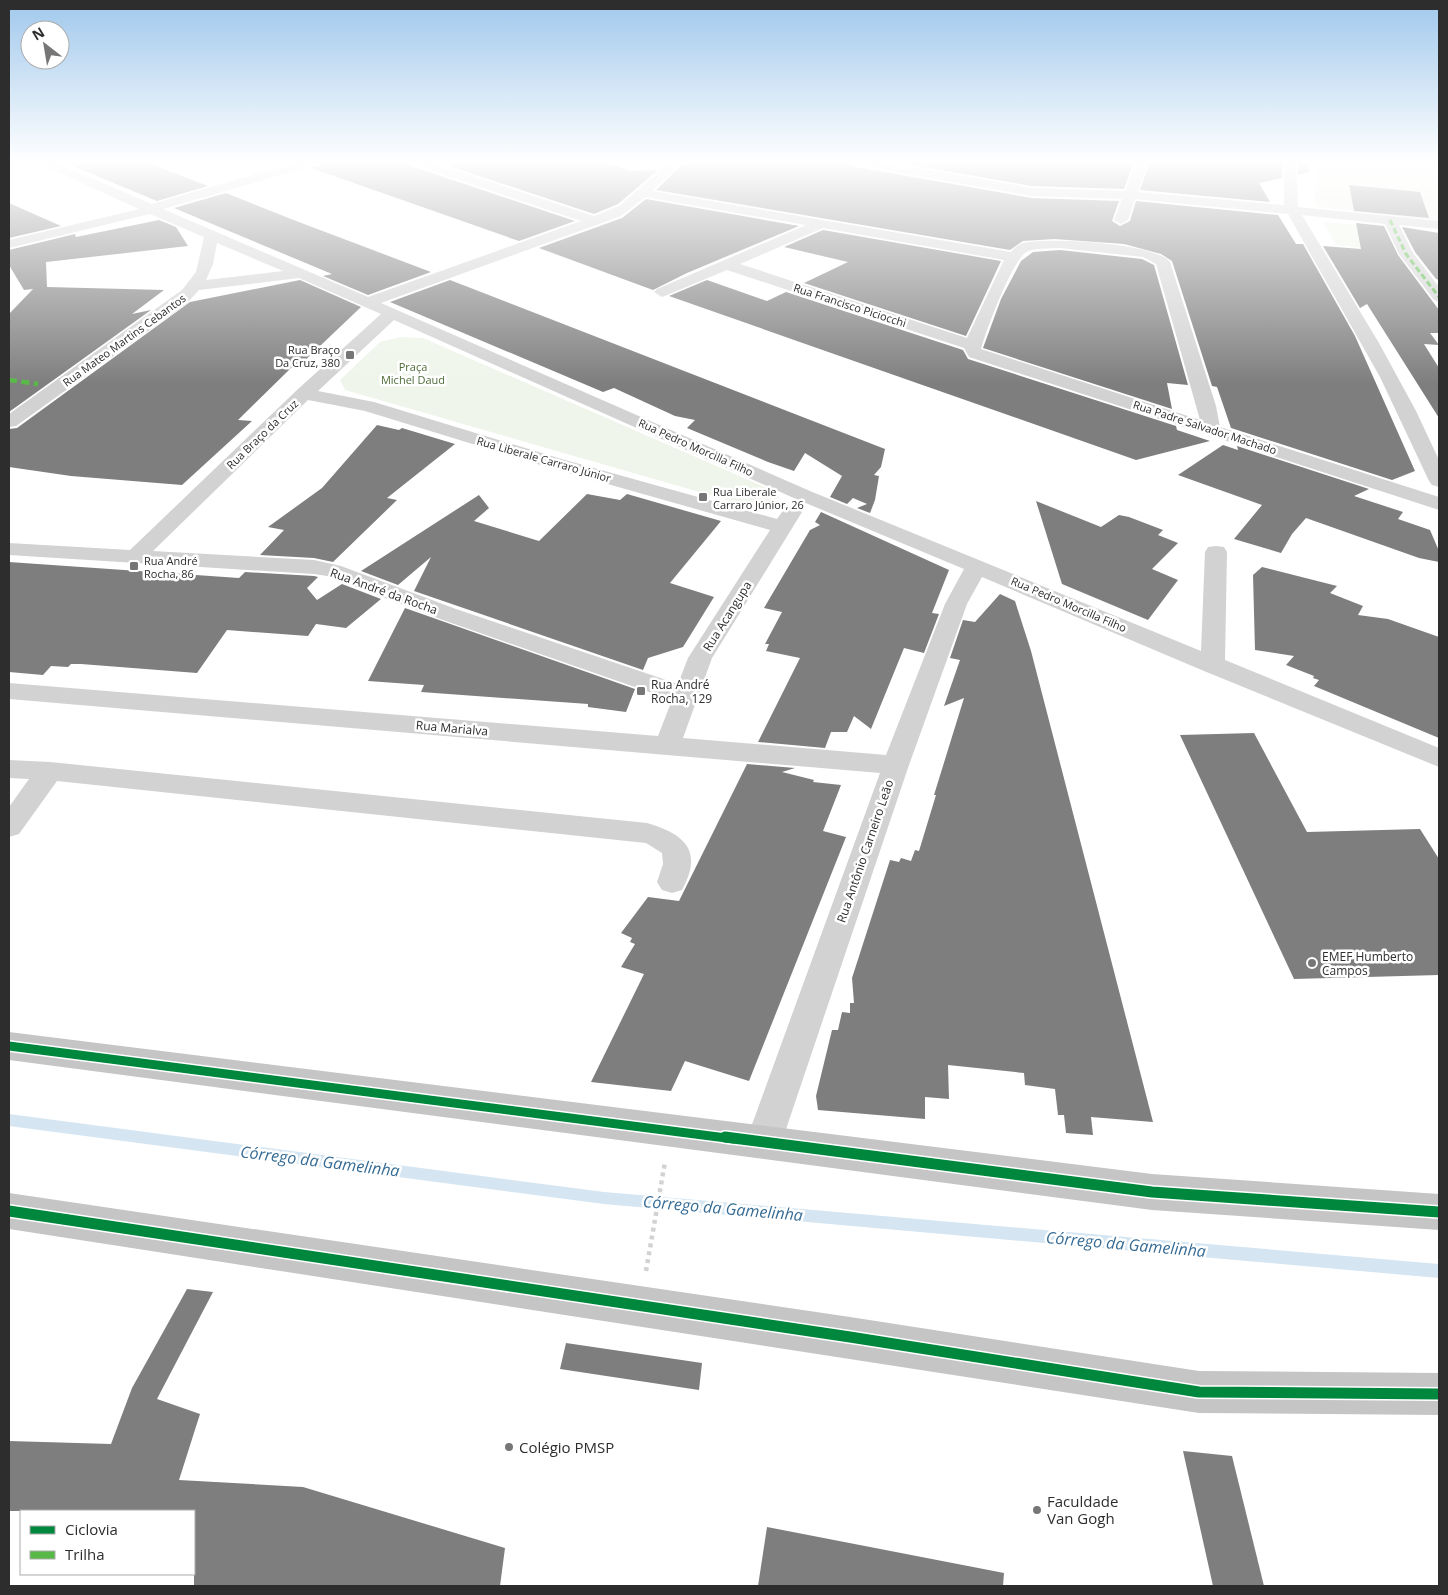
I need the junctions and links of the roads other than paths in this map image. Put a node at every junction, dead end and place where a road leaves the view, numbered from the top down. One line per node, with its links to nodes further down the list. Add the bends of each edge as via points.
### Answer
1 (45, 235): 8 (street)
2 (555, 235): 15 (street)
3 (795, 235): 10 (street)
4 (886, 235): 9 (street)
5 (1307, 235): 21 (street, via 1424,428)
6 (1397, 235): 14 (street, via 1406,254)
7 (211, 236): 11 (street, Rua Pedro Morcilla Filho); 12 (street, Rua Mateo Martins Cebantos, via 209,255)
8 (9, 244)
9 (1014, 258): 17 (street); 20 (street, via 1026,247 1060,244 1146,253 1163,262 1207,406)
10 (728, 265): 13 (street); 17 (street, Rua Francisco Piciocchi)
11 (302, 274): 12 (street); 15 (street, Rua Pedro Morcilla Filho)
12 (196, 286): 19 (street, Rua Mateo Martins Cebantos, via 180,301)
13 (662, 292)
14 (1439, 297)
15 (368, 302): 16 (street, Rua Pedro Morcilla Filho)
16 (392, 313): 18 (street, Rua Braço da Cruz); 22 (street, Rua Pedro Morcilla Filho)
17 (972, 348): 20 (street, Rua Padre Salvador Machado, via 989,358)
18 (304, 394): 24 (street, Rua Liberale Carraro Júnior, via 368,406 551,462); 27 (street, Rua Braço da Cruz)
19 (9, 422)
20 (1211, 429): 23 (street, Rua Padre Salvador Machado)
21 (1439, 481)
22 (803, 495): 24 (street, Rua Acangupa); 28 (street, Rua Pedro Morcilla Filho)
23 (1439, 504)
24 (783, 527): 31 (street, Rua Acangupa, via 700,658)
25 (9, 549): 27 (street, Rua André da Rocha)
26 (1216, 552): 29 (street)
27 (135, 557): 31 (street, Rua André da Rocha, via 314,567 333,571)
28 (976, 565): 29 (street, Rua Pedro Morcilla Filho); 34 (street, Rua Antônio Carneiro Leão, via 956,604)
29 (1213, 666): 33 (street, Rua Pedro Morcilla Filho)
30 (9, 691): 32 (street, Rua Marialva)
31 (686, 696): 32 (street, Rua Acangupa)
32 (667, 746): 34 (street, Rua Marialva)
33 (1439, 758)
34 (896, 764): 40 (street, Rua Antônio Carneiro Leão)
35 (9, 769): 36 (street)
36 (50, 771): 37 (street); 38 (street, via 647,833 670,843 678,854 678,867)
37 (9, 827)
38 (672, 882)
39 (9, 1046): 40 (main road)
40 (764, 1141): 42 (main road, via 1152,1192)
41 (9, 1211): 43 (main road, via 1199,1392)
42 (1439, 1212)
43 (1439, 1394)

